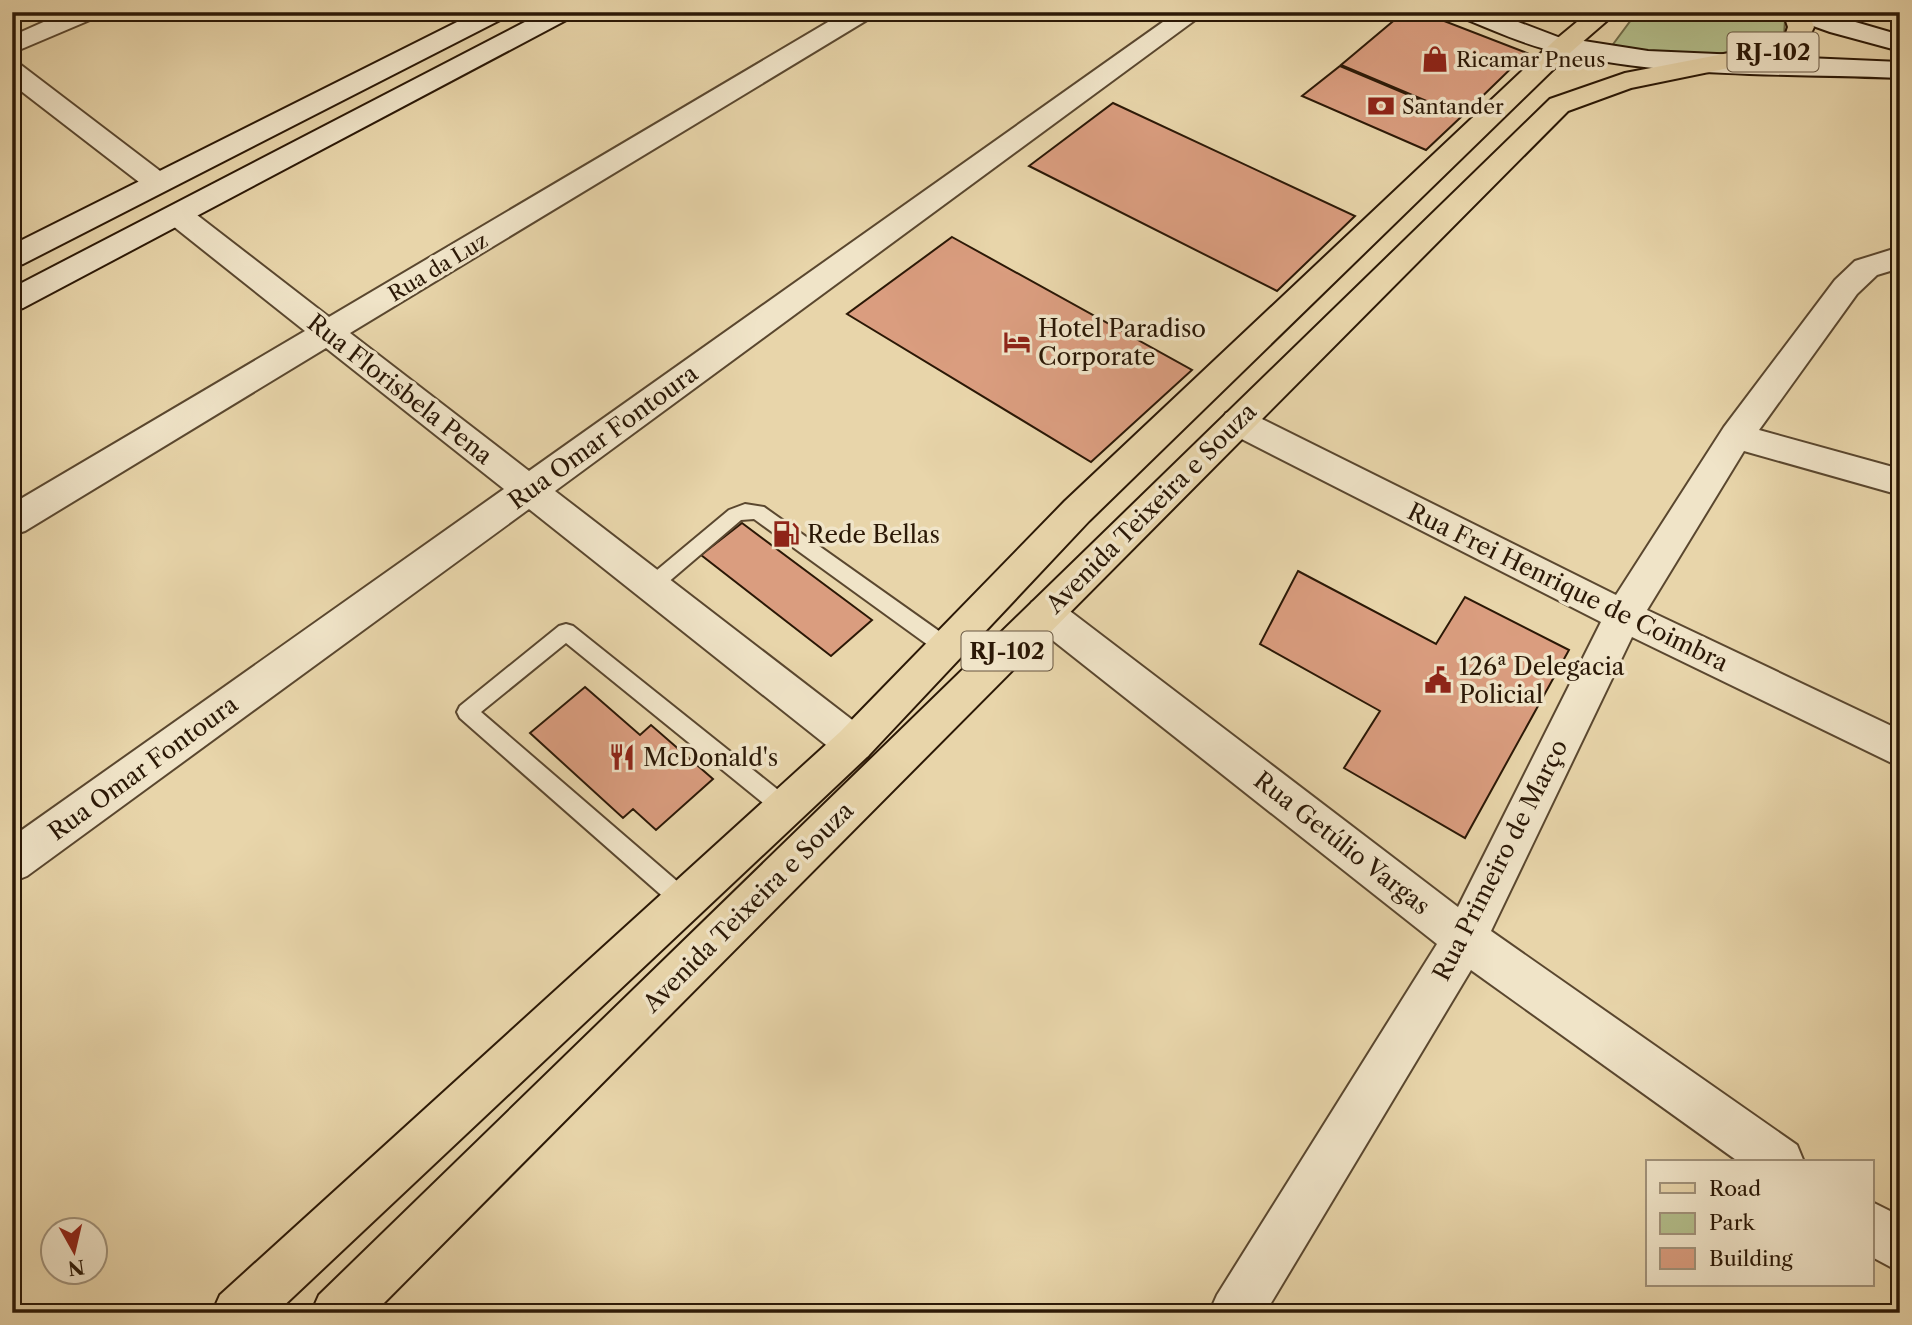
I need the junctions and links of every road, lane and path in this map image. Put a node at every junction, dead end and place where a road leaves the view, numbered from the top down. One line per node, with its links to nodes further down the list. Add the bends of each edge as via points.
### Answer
1 (88, 12): 10 (street)
2 (497, 12): 15 (street)
3 (863, 12): 20 (street, Rua da Luz)
4 (1194, 12): 24 (street, Rua Omar Fontoura)
5 (1469, 12): 11 (street)
6 (1605, 12): 11 (main road, Avenida Teixeira e Souza / RJ-102)
7 (1796, 12): 9 (street); 12 (main road, Avenida Teixeira e Souza / RJ-102, via 1801,27 1789,44)
8 (548, 15): 16 (street)
9 (1900, 43)
10 (12, 45)
11 (1563, 46): 12 (street); 29 (main road, Avenida Teixeira e Souza / RJ-102, via 1087,502)
12 (1718, 64): 13 (street); 21 (main road, Avenida Teixeira e Souza / RJ-102, via 1625,81 1559,106)
13 (1900, 70)
14 (12, 71): 15 (street)
15 (158, 183): 17 (street)
16 (178, 215): 19 (street); 20 (street, Rua Florisbela Pena)
17 (12, 257)
18 (1900, 257): 22 (street, Rua Primeiro de Março, via 1866,268 1846,287)
19 (12, 301)
20 (328, 332): 24 (street, Rua Florisbela Pena); 25 (street, Rua da Luz)
21 (1238, 422): 27 (main road, Avenida Teixeira e Souza / RJ-102); 28 (street, Rua Frei Henrique de Coimbra)
22 (1736, 436): 23 (street); 28 (street, Rua Primeiro de Março)
23 (1900, 482)
24 (530, 490): 26 (street, Rua Florisbela Pena); 33 (street, Rua Omar Fontoura)
25 (12, 521)
26 (652, 584): 29 (lane, via 735,516 758,512); 30 (street, Rua Florisbela Pena)
27 (1045, 613): 35 (street, Rua Getúlio Vargas); 40 (main road, Avenida Teixeira e Souza / RJ-102)
28 (1623, 616): 31 (street, Rua Frei Henrique de Coimbra); 35 (street, Rua Primeiro de Março)
29 (946, 647): 30 (main road, Avenida Teixeira e Souza / RJ-102)
30 (854, 744): 32 (main road, Avenida Teixeira e Souza / RJ-102)
31 (1900, 749)
32 (785, 808): 34 (main road, Avenida Teixeira e Souza / RJ-102); 34 (lane, via 566,632 467,712)
33 (12, 862)
34 (684, 901): 39 (main road, Avenida Teixeira e Souza / RJ-102)
35 (1465, 939): 36 (street, Rua Getúlio Vargas); 41 (street, Rua Primeiro de Março)
36 (1777, 1160)
37 (1874, 1228): 38 (street)
38 (1900, 1247)
39 (239, 1313)
40 (337, 1313)
41 (1235, 1313)

